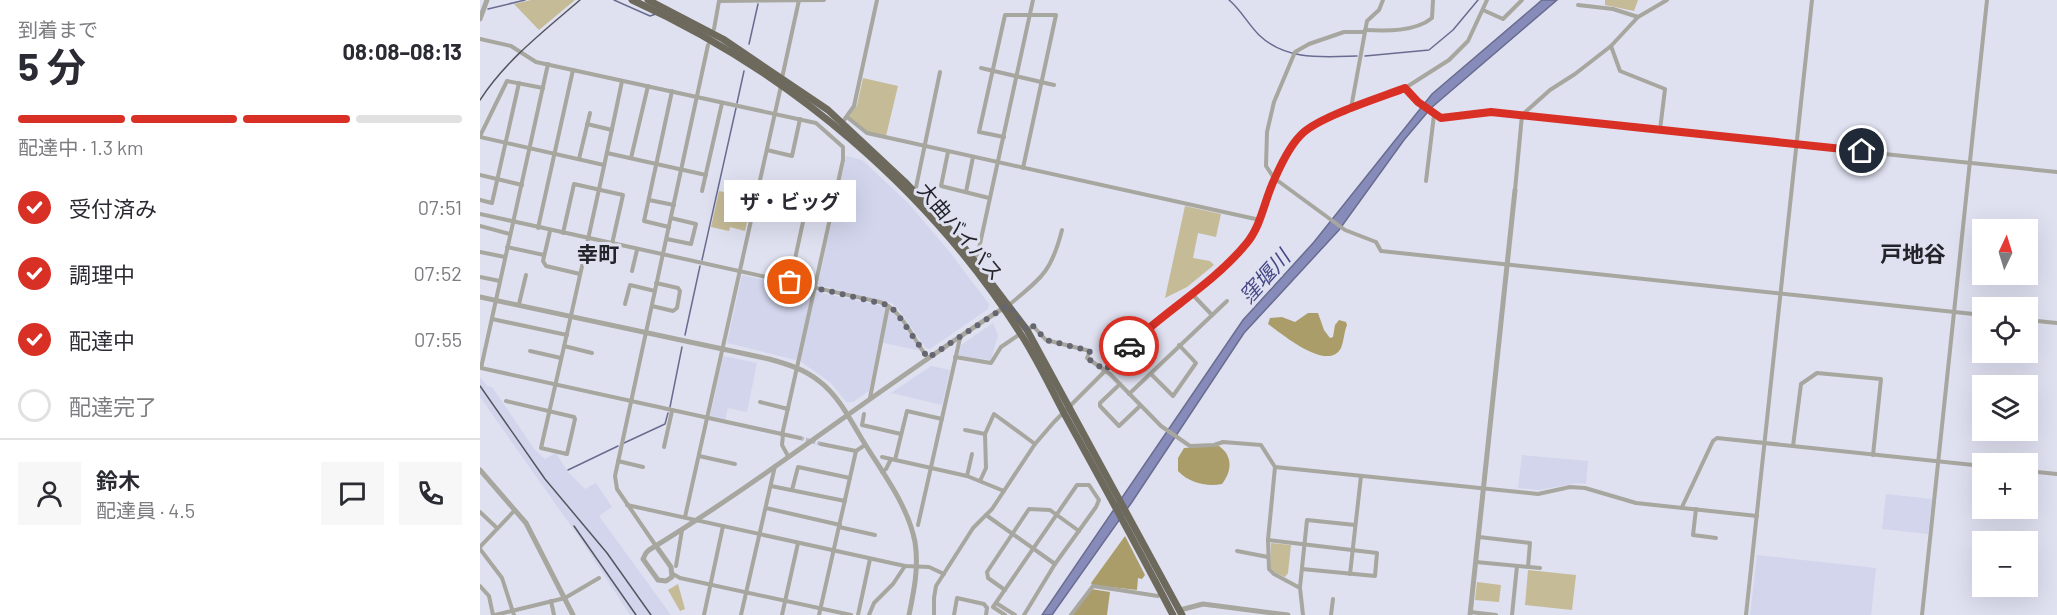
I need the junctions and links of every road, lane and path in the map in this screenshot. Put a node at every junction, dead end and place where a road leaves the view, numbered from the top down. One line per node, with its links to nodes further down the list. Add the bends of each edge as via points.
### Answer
1 (487, 0): 19 (street)
2 (632, 0): 23 (highway, 大曲バイパス)
3 (648, 0): 23 (highway, 大曲バイパス)
4 (799, 0): 5 (street); 20 (street, via 719,1); 33 (street)
5 (824, 0)
6 (877, 0): 49 (street, via 854,106)
7 (1033, 0): 17 (street)
8 (1383, 0): 21 (street)
9 (1433, 0): 21 (street, via 1432,18 1426,23 1388,31)
10 (1487, 0): 16 (street)
11 (1522, 0): 16 (street, via 1503,19)
12 (1667, 0): 18 (street)
13 (1812, 0): 57 (street)
14 (1987, 0): 67 (street)
15 (1578, 5): 18 (street)
16 (1483, 10): 39 (street, via 1460,51)
17 (1030, 15): 29 (street, via 1005,15); 31 (street); 34 (street, via 1056,15)
18 (1638, 16): 25 (street)
19 (480, 19)
20 (714, 29)
21 (1364, 31): 43 (street); 76 (street, via 1344,32 1294,54 1274,102 1267,132 1266,166)
22 (480, 39): 26 (street, via 510,46)
23 (721, 43): 33 (highway, 大曲バイパス)
24 (708, 45): 41 (street)
25 (1611, 46): 47 (street); 52 (street, via 1620,71 1665,89)
26 (548, 64): 28 (street); 38 (street)
27 (981, 69): 29 (street)
28 (573, 70): 32 (street); 62 (street)
29 (993, 71): 31 (street); 55 (street, via 979,132)
30 (940, 72): 58 (street)
31 (1017, 76): 34 (street); 55 (street)
32 (622, 81): 37 (street); 51 (street)
33 (782, 82): 45 (street); 49 (highway, 大曲バイパス)
34 (1042, 82): 36 (street); 71 (street)
35 (519, 83): 38 (street); 53 (street, via 507,81); 56 (street)
36 (1054, 85)
37 (648, 86): 40 (street); 65 (street)
38 (543, 88): 59 (street)
39 (1405, 88): 43 (street); 46 (street)
40 (672, 91): 41 (street); 69 (street)
41 (697, 97): 42 (street); 72 (street)
42 (722, 103): 45 (street); 75 (street)
43 (1351, 108): 76 (street, via 1305,131)
44 (590, 113): 50 (street)
45 (774, 114): 48 (street); 60 (street)
46 (1434, 114): 47 (street, via 1441,118 1475,113); 78 (street)
47 (1522, 115): 52 (street); 81 (street)
48 (800, 119): 54 (street, via 816,123); 60 (street, via 792,156)
49 (842, 122): 54 (street); 58 (street, via 867,134); 83 (highway, 大曲バイパス); 132 (highway, 大曲バイパス)
50 (587, 124): 51 (street); 66 (street)
51 (612, 130): 63 (street)
52 (1660, 130): 57 (street)
53 (480, 136): 56 (street)
54 (831, 136): 90 (street, via 844,152)
55 (1004, 137): 68 (street)
56 (506, 143): 59 (street); 77 (street)
57 (1797, 144): 67 (street); 124 (street)
58 (924, 147): 61 (street); 83 (street)
59 (530, 148): 62 (street); 79 (street)
60 (767, 150): 114 (street)
61 (948, 152): 64 (street); 84 (street, via 941,186)
62 (554, 153): 66 (street); 96 (street)
63 (607, 153): 65 (street); 70 (street)
64 (973, 157): 68 (street); 84 (street)
65 (631, 158): 69 (street)
66 (579, 159): 70 (street)
67 (1970, 162): 73 (street); 133 (street)
68 (998, 163): 71 (street); 85 (street)
69 (656, 164): 72 (street); 87 (street)
70 (604, 165): 80 (street)
71 (1023, 168): 92 (street)
72 (681, 169): 75 (street); 88 (street)
73 (2057, 172)
74 (480, 175): 77 (street)
75 (706, 175): 82 (street)
76 (1274, 178): 92 (street); 112 (street, via 1345,230 1376,242 1381,251)
77 (497, 179): 79 (street); 86 (street, via 492,203)
78 (1426, 181)
79 (522, 185): 93 (street)
80 (599, 189): 99 (street, via 574,184); 101 (street); 103 (street, via 623,195)
81 (1515, 190): 112 (street)
82 (702, 191)
83 (915, 192): 110 (highway, 大曲バイパス)
84 (966, 192): 85 (street)
85 (989, 198): 110 (street)
86 (480, 200)
87 (649, 200): 88 (street); 95 (street, via 644,221)
88 (674, 205): 91 (street)
89 (480, 214): 93 (street)
90 (831, 214): 119 (street, via 806,208); 121 (street)
91 (671, 218): 95 (street); 102 (street, via 696,224 691,244)
92 (1260, 220): 123 (street, via 1244,247)
93 (513, 222): 96 (street); 100 (street)
94 (480, 226): 100 (street)
95 (669, 227): 102 (street)
96 (538, 228): 98 (street)
97 (1062, 230): 132 (street, via 1048,270)
98 (550, 231): 99 (street); 107 (street)
99 (563, 233): 101 (street)
100 (510, 234): 104 (street)
101 (588, 239): 103 (street); 116 (street)
102 (666, 239): 108 (street)
103 (612, 244): 105 (street); 111 (street)
104 (507, 247): 107 (street); 109 (street)
105 (637, 250): 108 (street); 113 (street)
106 (480, 252): 109 (street)
107 (544, 255): 116 (street, via 546,266)
108 (663, 255): 114 (street); 120 (street)
109 (505, 257): 118 (street)
110 (974, 259): 132 (highway, 大曲バイパス)
111 (609, 262)
112 (1507, 265): 124 (street); 207 (street)
113 (632, 271)
114 (741, 272): 119 (street); 146 (street)
115 (526, 274): 128 (street)
116 (580, 274): 136 (street)
117 (480, 277): 118 (street)
118 (500, 281): 126 (street)
119 (790, 282): 121 (street)
120 (656, 283): 122 (street); 131 (street, via 678,288 679,300 673,311)
121 (815, 288): 130 (street); 152 (street)
122 (655, 291): 129 (street, via 630,285); 131 (street)
123 (1192, 294): 135 (street); 153 (street, via 1147,329)
124 (1781, 294): 133 (street); 177 (street)
125 (480, 297): 126 (street)
126 (496, 299): 128 (street); 137 (street)
127 (1227, 301): 135 (street)
128 (519, 304): 136 (street)
129 (625, 304)
130 (888, 305): 151 (street); 158 (street)
131 (652, 306): 140 (street)
132 (1006, 307): 141 (highway, 大曲バイパス); 143 (street)
133 (1954, 312): 134 (street); 191 (street)
134 (1972, 314)
135 (1212, 315): 144 (street)
136 (571, 316): 140 (street); 142 (street)
137 (492, 319): 142 (street); 156 (street, via 481,368)
138 (2038, 321): 139 (street)
139 (2057, 323)
140 (645, 332): 146 (street); 160 (street)
141 (1024, 332): 149 (street, via 1001,346 991,363); 153 (street, via 1033,326 1046,340 1090,351 1087,358); 163 (highway, 大曲バイパス); 168 (highway, 大曲バイパス)
142 (567, 335): 145 (street)
143 (960, 335): 149 (street); 151 (street)
144 (1179, 345): 154 (street); 154 (street, via 1196,363 1173,396)
145 (564, 346): 148 (street); 150 (street)
146 (723, 348): 152 (street); 170 (street)
147 (530, 351): 150 (street)
148 (592, 353)
149 (955, 357): 171 (street)
150 (561, 358): 156 (street)
151 (928, 358): 158 (street)
152 (797, 367): 164 (street); 169 (street, via 825,386)
153 (1105, 370): 155 (street); 163 (street)
154 (1151, 373): 157 (street)
155 (1120, 384): 157 (street); 162 (street, via 1100,406 1119,426)
156 (555, 385): 160 (street); 165 (street)
157 (1129, 394): 162 (street)
158 (870, 400): 169 (street)
159 (506, 401): 165 (street)
160 (630, 402): 166 (street); 190 (street)
161 (759, 402): 164 (street)
162 (1140, 406): 196 (street, via 1184,442 1195,446 1223,442 1261,445)
163 (1070, 407): 168 (street); 210 (highway, 大曲バイパス)
164 (788, 409): 175 (street)
165 (550, 411): 165 (street, via 575,419 567,454 541,448)
166 (672, 411): 170 (street); 182 (street)
167 (864, 414): 173 (street, via 862,425)
168 (1064, 414): 179 (street); 210 (highway, 大曲バイパス)
169 (848, 416): 180 (street); 187 (street)
170 (707, 418): 175 (street); 186 (street)
171 (942, 419): 173 (street, via 906,411); 197 (street)
172 (965, 430): 174 (street)
173 (901, 434): 189 (street)
174 (985, 434): 179 (street, via 994,414); 205 (street, via 986,468)
175 (783, 435): 176 (street); 187 (street, via 782,445)
176 (800, 438)
177 (1765, 443): 181 (street); 213 (street, via 1717,438 1713,441); 220 (street)
178 (821, 444): 183 (street)
179 (1035, 444): 209 (street)
180 (865, 445): 183 (street); 199 (street)
181 (1793, 446): 185 (street); 185 (street, via 1801,384 1817,374 1881,379)
182 (664, 447)
183 (856, 451): 204 (street)
184 (972, 454): 202 (street)
185 (1873, 455): 191 (street)
186 (699, 456): 192 (street); 221 (street)
187 (788, 456): 193 (street)
188 (882, 458): 189 (street)
189 (893, 460): 197 (street); 199 (street)
190 (618, 461): 195 (street); 212 (street, via 615,484)
191 (1938, 461): 194 (street); 299 (street)
192 (735, 464)
193 (775, 465): 206 (street); 222 (street)
194 (1972, 465)
195 (643, 467)
196 (1275, 467): 203 (street); 235 (street)
197 (931, 468): 202 (street); 223 (street)
198 (480, 470): 216 (street)
199 (882, 472): 251 (street, via 908,519 915,542)
200 (2038, 472): 201 (street)
201 (2057, 474)
202 (967, 476): 205 (street)
203 (1361, 476): 207 (street); 224 (street)
204 (850, 478): 208 (street, via 798,467); 211 (street)
205 (980, 481): 209 (street)
206 (771, 486): 208 (street); 214 (street)
207 (1484, 488): 213 (street, via 1539,494 1585,488 1622,500); 233 (street)
208 (792, 490): 211 (street)
209 (1004, 491): 219 (street)
210 (1113, 494): 273 (highway, 大曲バイパス)
211 (845, 501): 226 (street)
212 (626, 505): 221 (street); 238 (street)
213 (1682, 507): 215 (street)
214 (766, 508): 226 (street); 230 (street)
215 (1696, 509): 220 (street); 234 (street, via 1693,535)
216 (515, 510): 227 (street); 265 (street, via 531,530)
217 (480, 512): 227 (street)
218 (1056, 514): 229 (street); 229 (street, via 1077,485 1089,484 1099,500); 231 (street, via 1029,509); 240 (street)
219 (986, 515): 231 (street); 256 (street, via 973,528)
220 (1757, 516): 298 (street)
221 (685, 517): 222 (street)
222 (697, 520): 225 (street); 228 (street)
223 (918, 525)
224 (1355, 525): 237 (street, via 1307,520); 242 (street)
225 (723, 526): 230 (street); 259 (street)
226 (840, 526): 232 (street); 241 (street)
227 (497, 528): 239 (street)
228 (682, 530): 238 (street); 248 (street)
229 (1079, 531): 247 (street)
230 (760, 534): 236 (street); 263 (street)
231 (1013, 534): 240 (street); 262 (street, via 987,572 988,578)
232 (875, 535)
233 (1479, 537): 246 (street); 252 (street, via 1530,543)
234 (1716, 538)
235 (1268, 540): 237 (street); 244 (street)
236 (798, 543): 241 (street); 268 (street)
237 (1304, 544): 242 (street); 254 (street)
238 (656, 546): 255 (street); 255 (street, via 646,553 645,563 658,580 666,582)
239 (480, 548): 272 (street, via 502,578)
240 (1034, 549): 247 (street); 262 (street)
241 (834, 550): 245 (street); 270 (street)
242 (1352, 550): 257 (street); 257 (street, via 1377,553 1375,576)
243 (1237, 551): 244 (street)
244 (1268, 558): 261 (street, via 1274,574)
245 (870, 559): 249 (street); 283 (street)
246 (1476, 561): 250 (street); 274 (street)
247 (1055, 564): 291 (street)
248 (676, 566)
249 (905, 566): 251 (street); 284 (street, via 874,603)
250 (1517, 566): 252 (street); 297 (street)
251 (916, 567): 256 (street, via 929,567); 285 (street)
252 (1528, 567): 253 (street)
253 (1540, 568)
254 (1302, 569): 257 (street); 261 (street)
255 (673, 574): 259 (street)
256 (945, 574): 286 (street, via 936,586)
257 (1350, 574)
258 (599, 578): 265 (street)
259 (711, 585): 263 (street); 278 (street)
260 (480, 586): 275 (street, via 489,596)
261 (1300, 588): 294 (street)
262 (1005, 590): 269 (street)
263 (746, 592): 268 (street); 279 (street)
264 (1158, 596): 292 (street, via 1093,586)
265 (565, 598): 267 (street); 277 (street)
266 (1333, 599): 295 (street)
267 (551, 601): 272 (street); 276 (street)
268 (785, 601): 270 (street); 280 (street)
269 (994, 605): 271 (street); 289 (street); 290 (street)
270 (821, 608): 281 (street); 282 (street)
271 (987, 609): 287 (street, via 984,604 957,598); 288 (street)
272 (514, 613): 275 (street)
273 (1178, 613): 293 (street, via 1203,604)
274 (1470, 614): 296 (street)
275 (494, 615)
276 (554, 615)
277 (573, 615)
278 (704, 615)
279 (741, 615)
280 (782, 615)
281 (819, 615)
282 (851, 615)
283 (858, 615)
284 (869, 615)
285 (909, 615)
286 (934, 615)
287 (954, 615)
288 (986, 615)
289 (1005, 615)
290 (1015, 615)
291 (1024, 615)
292 (1071, 615)
293 (1288, 615)
294 (1303, 615)
295 (1331, 615)
296 (1496, 615)
297 (1512, 615)
298 (1746, 615)
299 (1922, 615)

